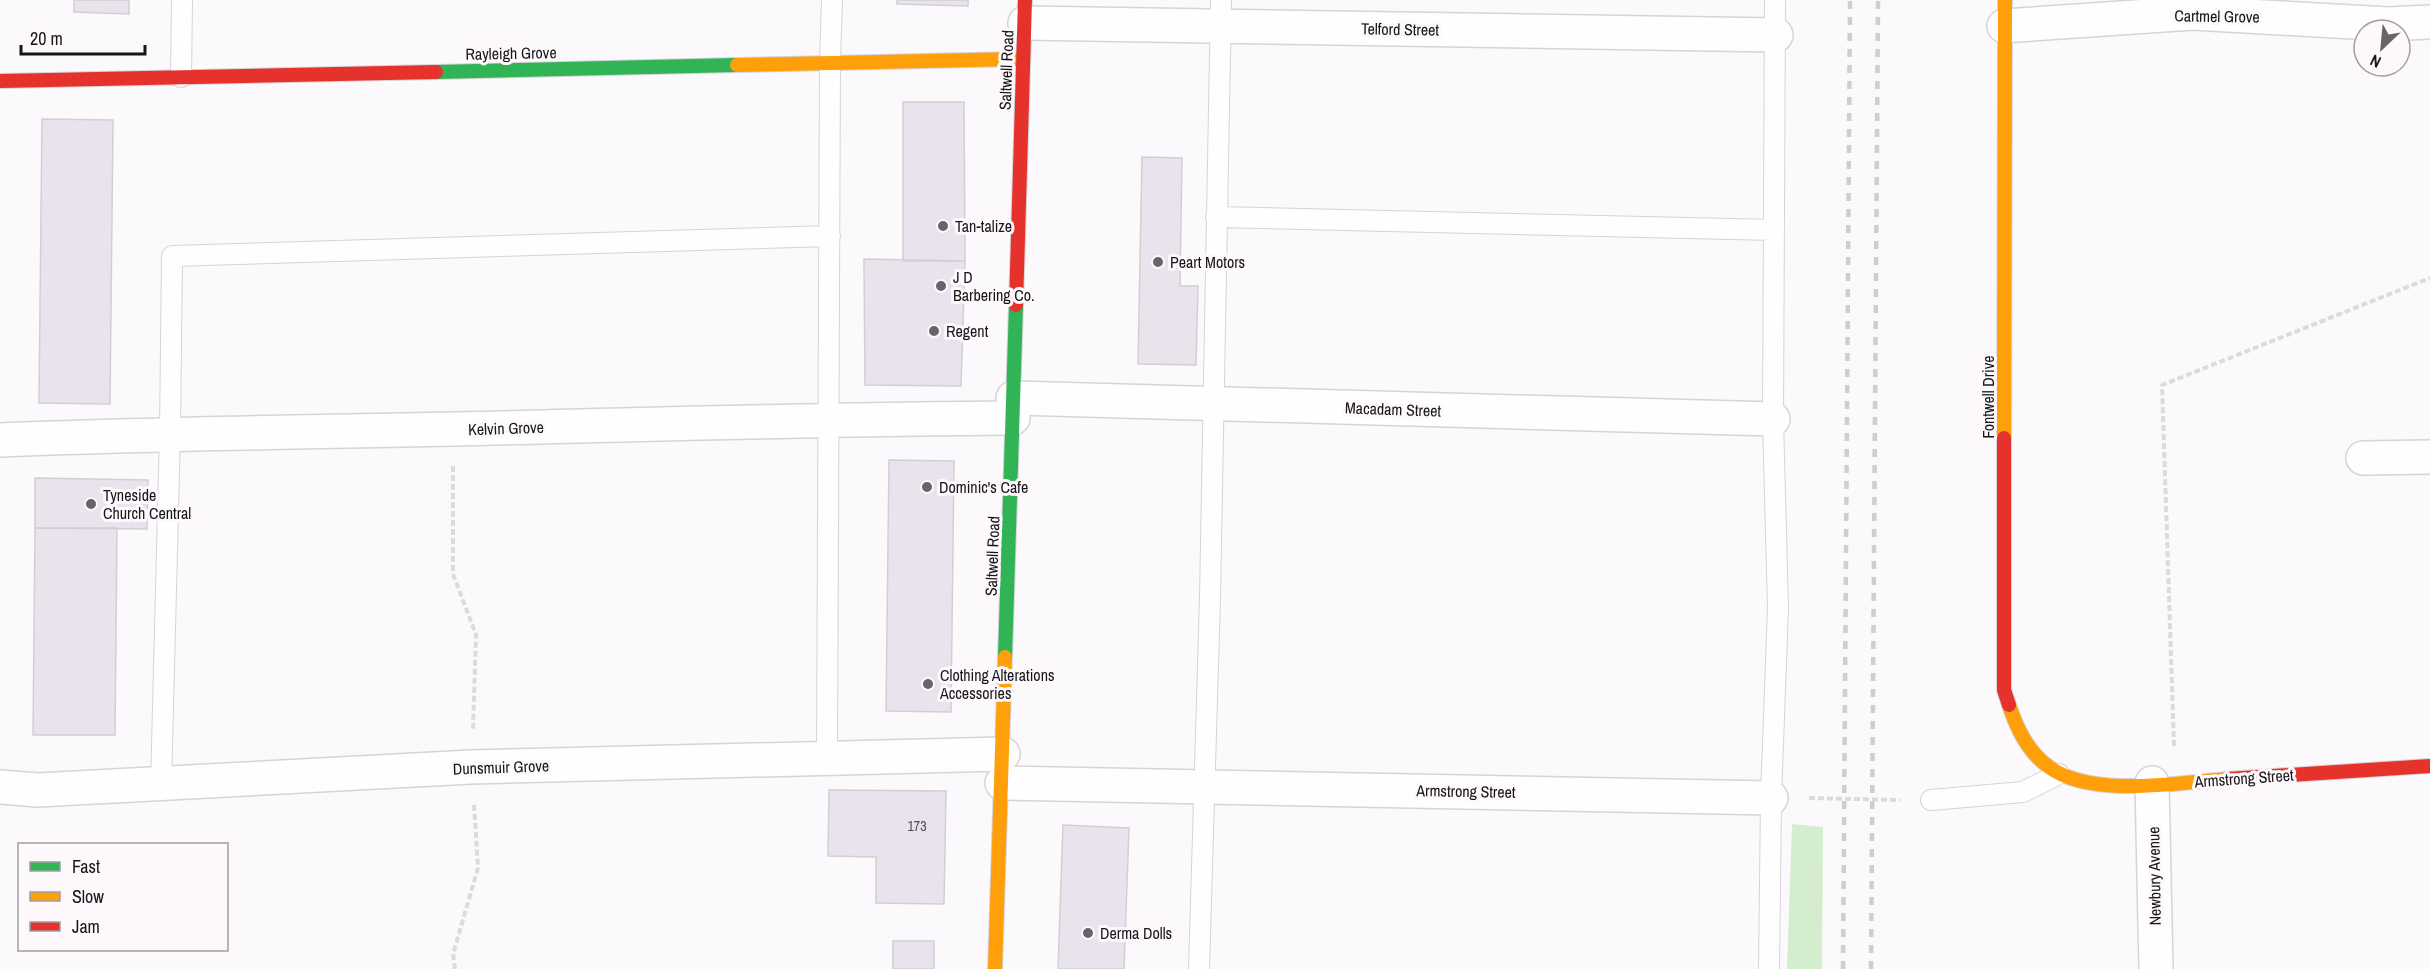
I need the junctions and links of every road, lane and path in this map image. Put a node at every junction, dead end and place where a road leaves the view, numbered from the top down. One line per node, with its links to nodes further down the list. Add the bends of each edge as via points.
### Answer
1 (182, 0): 11 (lane)
2 (832, 0): 10 (lane)
3 (1775, 0): 8 (lane)
4 (1025, 11): 5 (street, Telford Street); 9 (street, Saltwell Road)
5 (1220, 13): 8 (street, Telford Street); 13 (lane)
6 (2005, 13): 7 (street, Cartmel Grove, via 2193,13 2388,24); 30 (street, Fontwell Drive, via 2004,690 2011,716 2026,743)
7 (2430, 22)
8 (1776, 35): 14 (lane)
9 (1023, 59): 10 (street, Rayleigh Grove); 18 (street, Saltwell Road)
10 (830, 62): 11 (street, Rayleigh Grove); 15 (lane)
11 (181, 77): 12 (street, Rayleigh Grove)
12 (0, 81)
13 (1216, 217): 14 (lane); 17 (lane)
14 (1774, 230): 20 (lane)
15 (830, 236): 19 (lane); 22 (lane, via 172,256)
16 (2430, 278): 31 (path, via 2162,385)
17 (1213, 404): 18 (street, Macadam Street); 20 (street, Macadam Street); 33 (lane)
18 (1013, 408): 19 (street, Kelvin Grove); 29 (street, Saltwell Road)
19 (829, 419): 21 (street, Kelvin Grove); 26 (lane)
20 (1773, 419): 35 (lane, via 1778,608)
21 (453, 429): 22 (street, Kelvin Grove); 28 (path, via 453,574 476,635)
22 (170, 433): 23 (street, Kelvin Grove); 32 (lane)
23 (0, 440)
24 (2430, 457): 25 (street)
25 (2363, 458)
26 (827, 757): 28 (street, Dunsmuir Grove); 29 (street, Dunsmuir Grove)
27 (2430, 766): 31 (street, Armstrong Street)
28 (471, 767): 32 (street, Dunsmuir Grove); 37 (path, via 478,868 453,954)
29 (1002, 768): 33 (street, Armstrong Street); 38 (street, Saltwell Road)
30 (2059, 774): 31 (street, Armstrong Street, via 2093,784); 36 (lane, via 2023,792)
31 (2163, 783): 41 (street, Newbury Avenue)
32 (161, 785): 34 (street, Dunsmuir Grove, via 38,790)
33 (1204, 785): 35 (street, Armstrong Street); 39 (lane)
34 (0, 787)
35 (1771, 798): 36 (path); 40 (lane)
36 (1931, 800)
37 (455, 969)
38 (995, 969)
39 (1199, 969)
40 (1769, 969)
41 (2157, 969)

